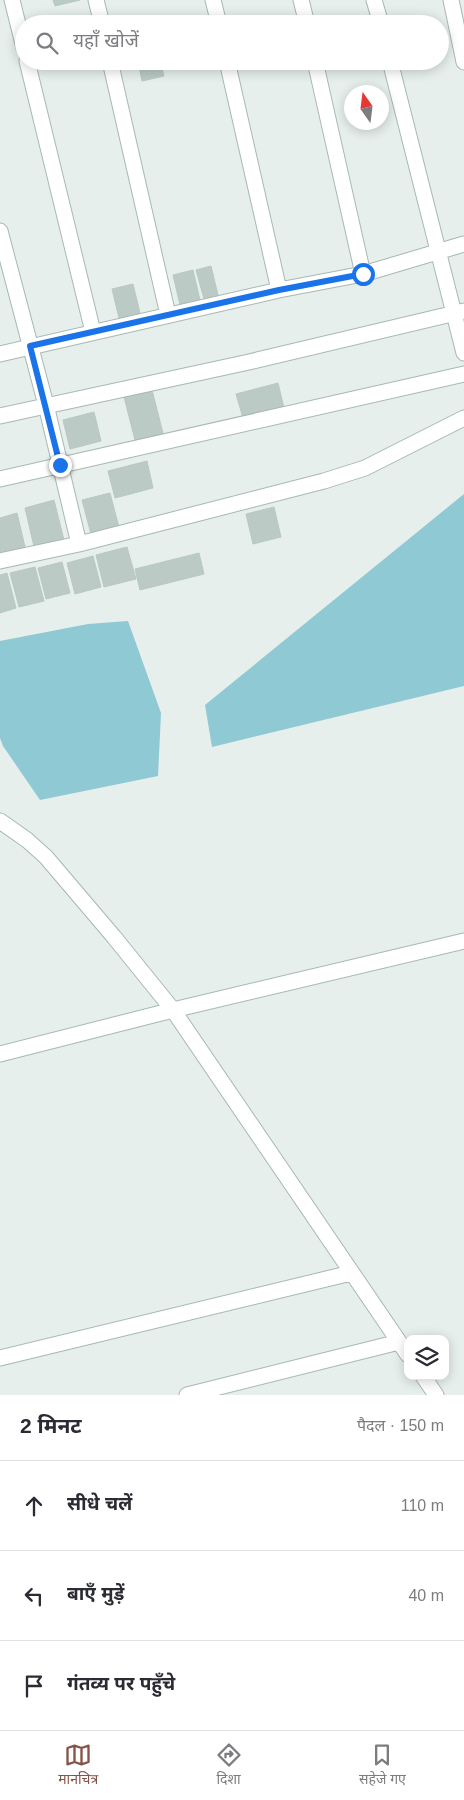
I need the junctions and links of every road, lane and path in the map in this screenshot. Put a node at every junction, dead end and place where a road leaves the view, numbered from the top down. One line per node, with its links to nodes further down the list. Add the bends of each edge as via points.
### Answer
1 (12, 0): 7 (street)
2 (96, 0): 8 (street)
3 (213, 0): 9 (street)
4 (301, 0): 10 (street)
5 (374, 0): 11 (street)
6 (452, 0): 12 (street)
7 (16, 15)
8 (100, 15)
9 (217, 15)
10 (305, 15)
11 (378, 15)
12 (464, 62)
13 (29, 70): 25 (street)
14 (112, 70): 24 (street)
15 (229, 70): 22 (street)
16 (317, 70): 21 (street)
17 (392, 70): 20 (street)
18 (0, 231): 26 (street)
19 (464, 244): 20 (street)
20 (440, 251): 21 (street); 23 (street)
21 (363, 274): 22 (street)
22 (279, 290): 24 (street)
23 (459, 312): 27 (street); 30 (street, via 249,362)
24 (168, 315): 25 (street)
25 (93, 332): 26 (street)
26 (30, 346): 28 (street); 30 (street)
27 (464, 353)
28 (0, 354)
29 (464, 374): 33 (street)
30 (46, 405): 31 (street); 33 (street)
31 (0, 416)
32 (464, 418): 35 (street, via 365,468 324,482)
33 (60, 465): 34 (street); 35 (street)
34 (0, 479)
35 (79, 544): 36 (street)
36 (0, 561)
37 (0, 821): 39 (street, via 46,857)
38 (464, 941): 39 (street)
39 (173, 1010): 40 (street); 41 (street)
40 (0, 1054)
41 (351, 1273): 42 (street); 43 (street)
42 (403, 1349): 45 (street)
43 (0, 1358)
44 (426, 1380): 46 (street)
45 (187, 1395)
46 (436, 1395)

